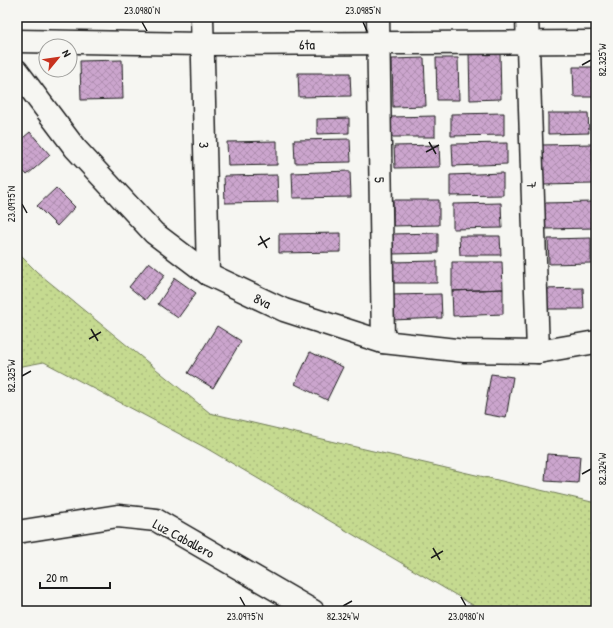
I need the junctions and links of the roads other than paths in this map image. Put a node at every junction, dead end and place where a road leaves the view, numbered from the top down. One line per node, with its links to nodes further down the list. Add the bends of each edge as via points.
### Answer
1 (202, 17): 8 (street, 3)
2 (378, 17): 5 (street, 5)
3 (527, 17): 6 (street, 7)
4 (17, 41): 8 (street, 6ta)
5 (379, 42): 6 (street, 6ta); 8 (street, 6ta); 11 (street, 5)
6 (527, 42): 7 (street, 6ta); 13 (street, 7)
7 (596, 42)
8 (202, 44): 10 (street, 3)
9 (17, 71): 10 (street, 8va, via 76,148 148,227)
10 (208, 274): 11 (street, 8va, via 284,310)
11 (383, 342): 13 (street, 8va, via 465,351)
12 (596, 342): 13 (street, 8va)
13 (538, 352)
14 (17, 532): 15 (street, Luz Caballero, via 118,516 156,520)
15 (313, 611)

